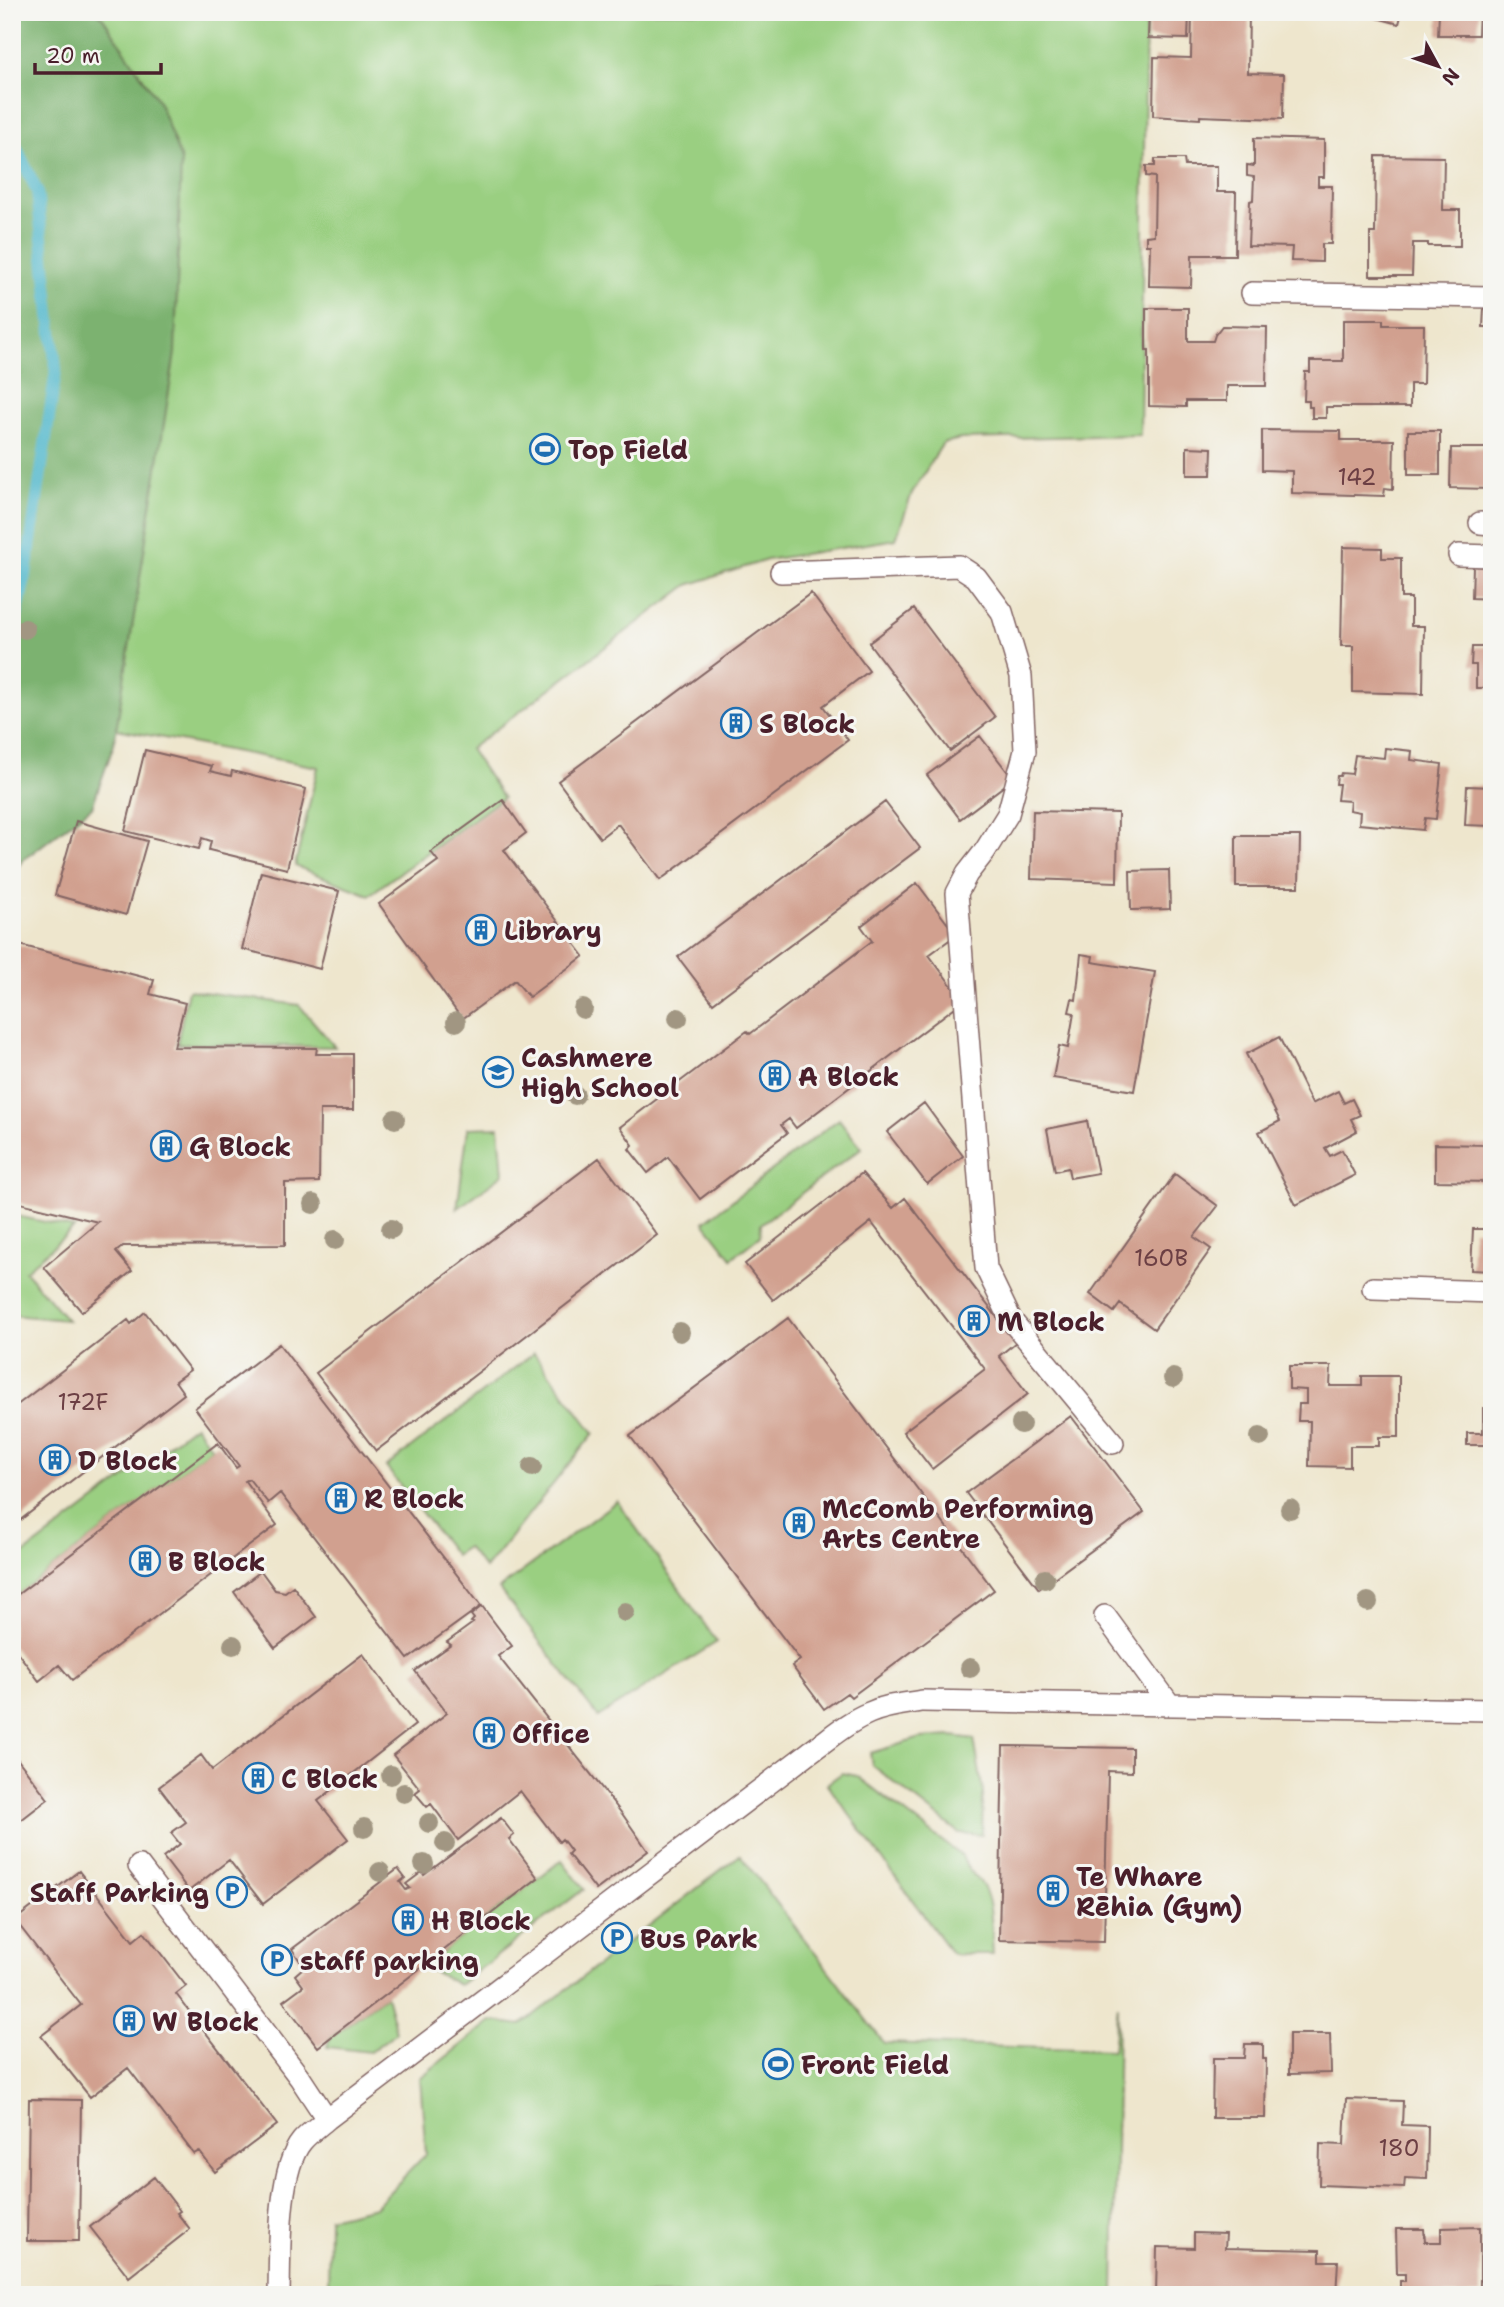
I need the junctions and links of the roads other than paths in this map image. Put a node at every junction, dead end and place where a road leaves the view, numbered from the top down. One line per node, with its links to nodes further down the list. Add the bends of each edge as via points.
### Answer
1 (1252, 293): 2 (lane)
2 (1492, 297)
3 (1459, 555): 4 (lane)
4 (1492, 556)
5 (780, 572): 8 (lane, via 959,566 976,577 1002,612 1021,676 1025,751 1008,814 957,893 986,1268 1011,1320)
6 (1373, 1287): 7 (lane)
7 (1492, 1292)
8 (1114, 1443)
9 (1105, 1616): 10 (lane)
10 (1170, 1705): 11 (lane); 13 (lane, via 922,1701 869,1713 810,1752)
11 (1492, 1710)
12 (139, 1866): 13 (lane)
13 (327, 2119): 14 (lane, via 302,2142 292,2160 281,2207)
14 (279, 2295)

